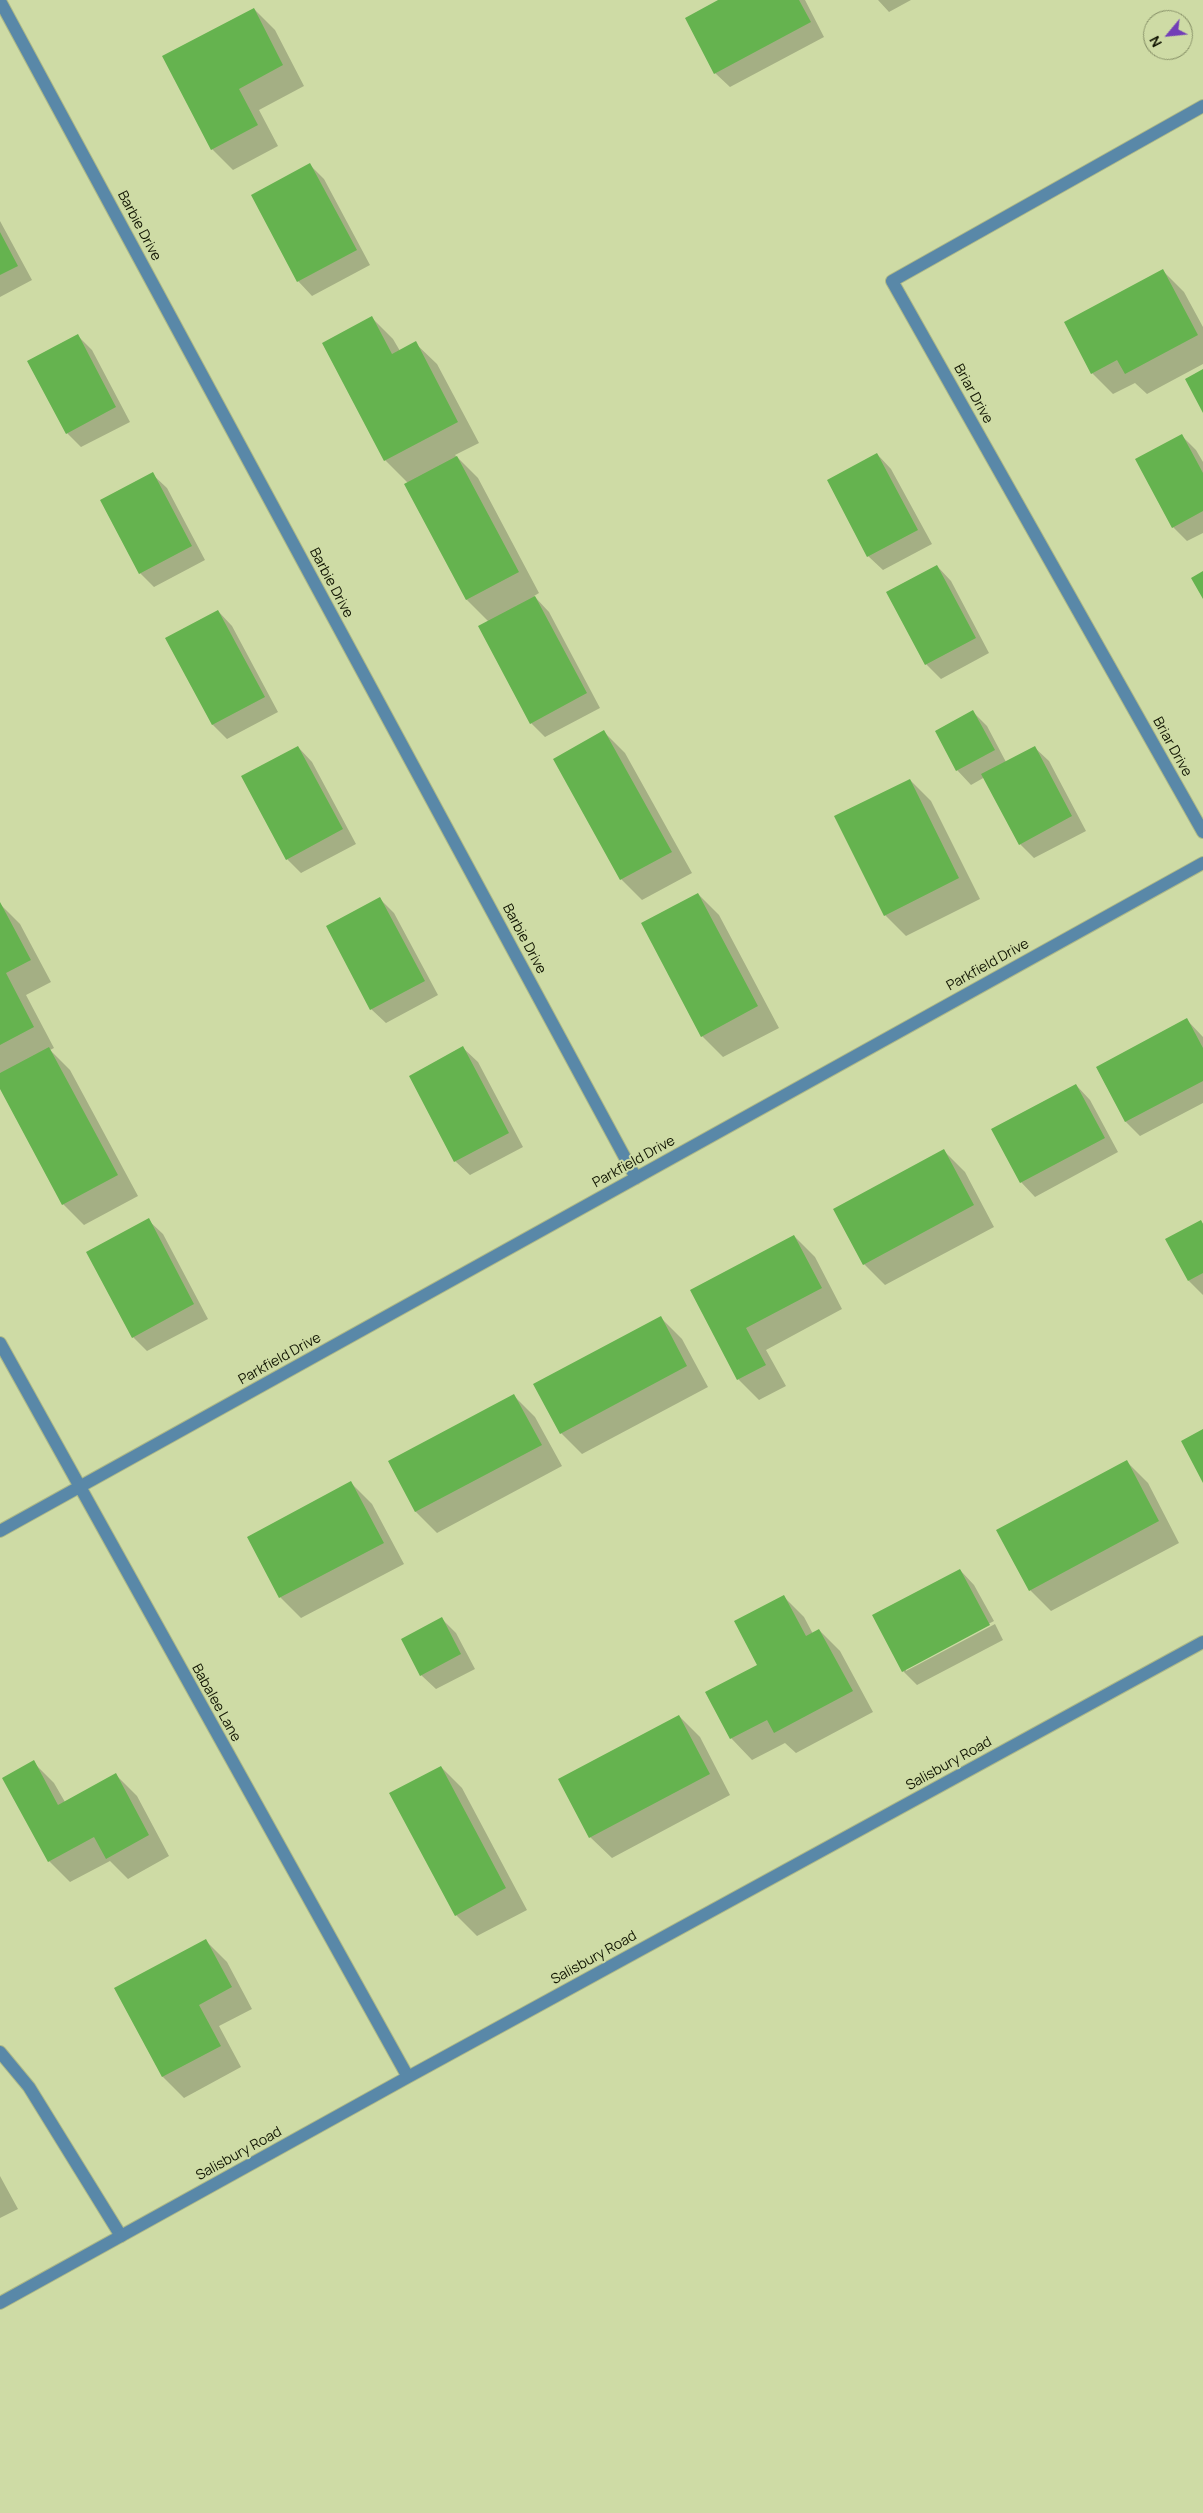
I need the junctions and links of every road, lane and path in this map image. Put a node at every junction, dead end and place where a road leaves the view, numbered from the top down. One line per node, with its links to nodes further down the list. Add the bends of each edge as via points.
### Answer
1 (0, 1): 5 (street, Barbie Drive)
2 (1203, 106): 3 (street, Briar Drive, via 892,281)
3 (1203, 832)
4 (1203, 863): 5 (street, Parkfield Drive)
5 (636, 1178): 7 (street, Parkfield Drive)
6 (0, 1343): 7 (street, Babalee Lane)
7 (79, 1488): 8 (street, Parkfield Drive); 11 (street, Babalee Lane)
8 (0, 1531)
9 (1203, 1642): 11 (street, Salisbury Road)
10 (0, 2052): 12 (street, via 29,2087)
11 (408, 2077): 12 (street, Salisbury Road)
12 (121, 2236): 13 (street, Salisbury Road)
13 (0, 2303)

